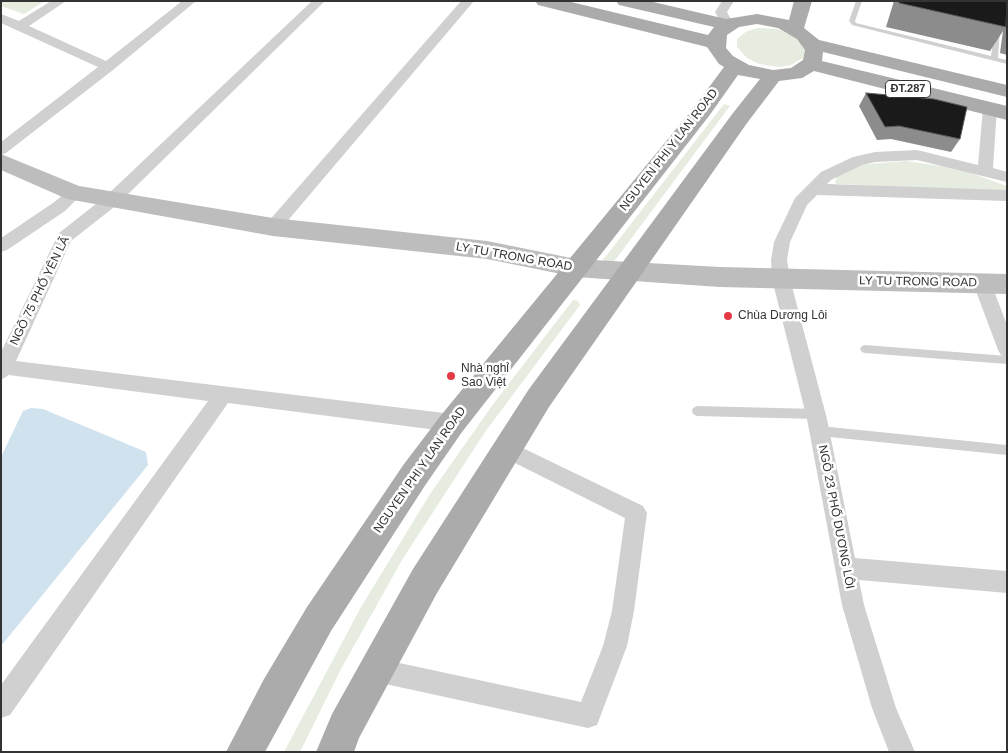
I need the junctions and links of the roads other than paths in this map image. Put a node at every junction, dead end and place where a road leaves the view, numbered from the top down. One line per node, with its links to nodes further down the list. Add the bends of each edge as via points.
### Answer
1 (60, 1): 13 (street)
2 (190, 1): 21 (street)
3 (319, 1): 32 (street, NGÕ 75 PHỐ YÊN LÃ)
4 (468, 1): 33 (street)
5 (544, 1): 15 (main road)
6 (625, 1): 12 (main road)
7 (804, 1): 14 (main road)
8 (859, 1): 17 (lane, via 852,21 854,24)
9 (722, 3): 12 (street, via 721,12)
10 (1, 18): 13 (street)
11 (999, 20): 17 (lane)
12 (728, 25): 14 (main road, via 762,12); 15 (main road, via 719,32)
13 (20, 26): 21 (street)
14 (795, 29): 16 (main road)
15 (716, 43): 20 (main road, via 722,56)
16 (812, 44): 19 (main road, via 815,54); 23 (main road, ĐT.287)
17 (994, 59): 18 (lane)
18 (1007, 62)
19 (810, 64): 22 (main road, via 795,74); 24 (main road, ĐT.287)
20 (734, 66): 22 (main road, via 751,73); 35 (main road, NGUYEN PHI Y LAN ROAD, via 702,111)
21 (108, 67): 25 (street)
22 (773, 76): 36 (main road)
23 (1007, 91)
24 (998, 110): 27 (street)
25 (1, 150)
26 (1, 161): 30 (main road, LY TU TRONG ROAD)
27 (986, 171): 28 (street, NGÕ 23 PHỐ DƯƠNG LÔI); 29 (street, NGÕ 23 PHỐ DƯƠNG LÔI, via 917,155 875,157 843,167 826,176)
28 (1007, 177)
29 (813, 189): 31 (street); 37 (street, NGÕ 23 PHỐ DƯƠNG LÔI, via 801,202 782,242)
30 (76, 192): 32 (main road, LY TU TRONG ROAD); 34 (street)
31 (1007, 196)
32 (112, 200): 33 (main road, LY TU TRONG ROAD); 43 (street, NGÕ 75 PHỐ YÊN LÃ, via 64,237)
33 (273, 227): 35 (main road, LY TU TRONG ROAD, via 487,250)
34 (1, 246)
35 (576, 268): 36 (main road, LY TU TRONG ROAD); 46 (main road, NGUYEN PHI Y LAN ROAD)
36 (631, 272): 37 (main road, LY TU TRONG ROAD); 48 (main road)
37 (781, 278): 38 (main road, LY TU TRONG ROAD); 47 (street, NGÕ 23 PHỐ DƯƠNG LÔI)
38 (982, 283): 39 (main road, LY TU TRONG ROAD); 41 (street)
39 (1007, 284)
40 (865, 350): 42 (lane)
41 (1007, 350)
42 (1007, 360)
43 (2, 370): 44 (street)
44 (223, 395): 46 (street); 53 (street)
45 (697, 411): 47 (lane)
46 (452, 423): 54 (main road, NGUYEN PHI Y LAN ROAD, via 319,618)
47 (818, 423): 49 (lane); 50 (street, NGÕ 23 PHỐ DƯƠNG LÔI)
48 (506, 449): 52 (main road); 52 (street, via 636,513 615,646 588,716)
49 (1007, 450)
50 (846, 568): 51 (street); 56 (street, NGÕ 23 PHỐ DƯƠNG LÔI, via 853,605 884,708)
51 (1007, 582)
52 (376, 670): 55 (main road)
53 (1, 706)
54 (246, 752)
55 (335, 752)
56 (902, 752)

